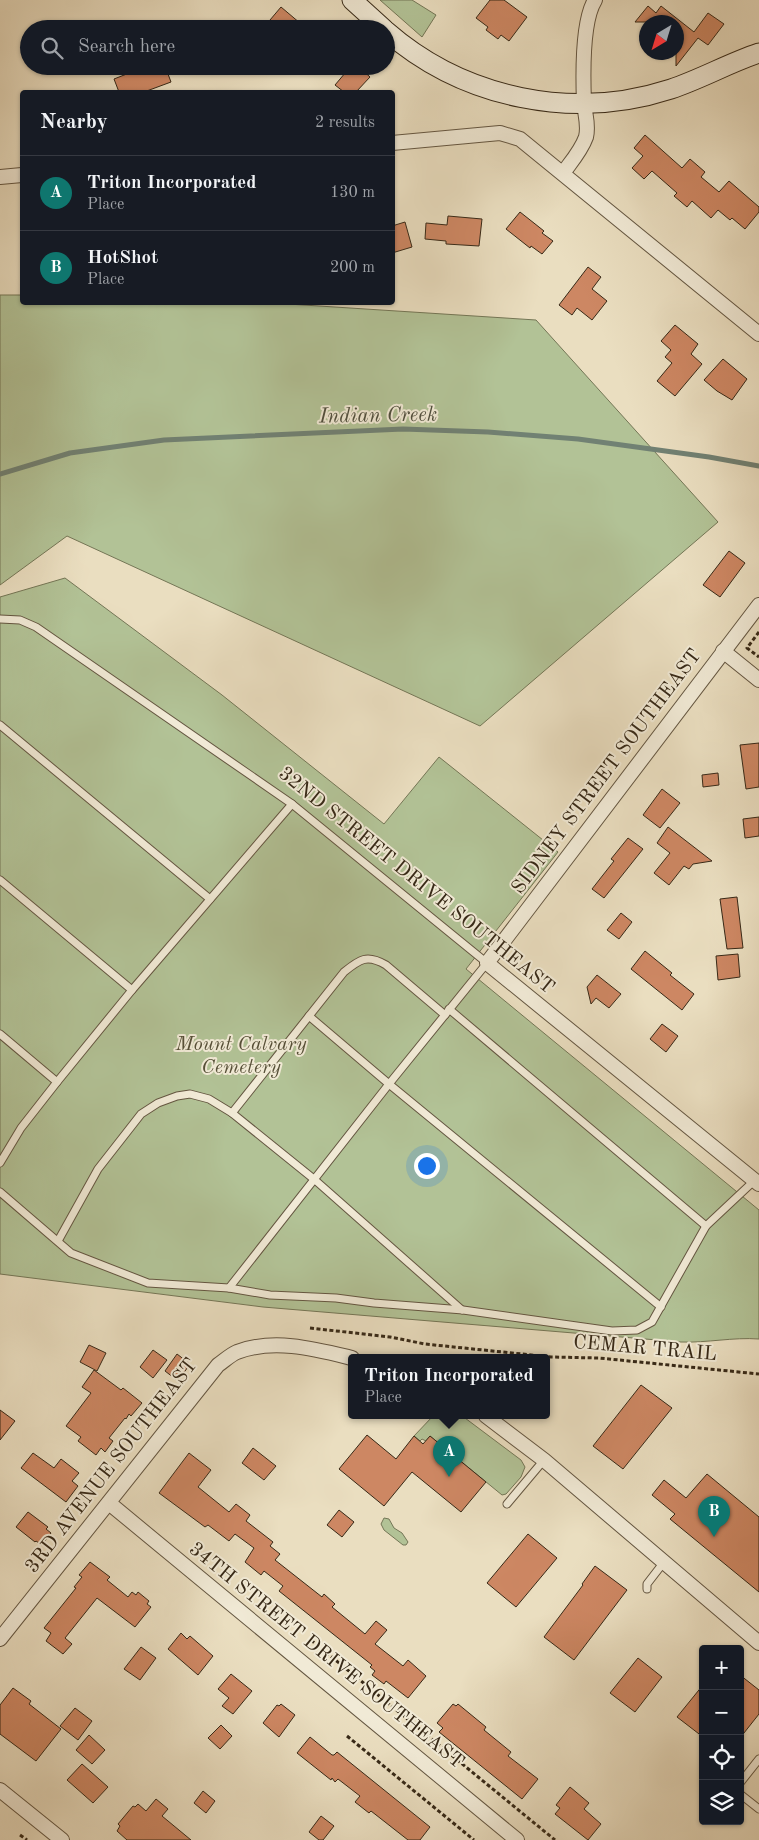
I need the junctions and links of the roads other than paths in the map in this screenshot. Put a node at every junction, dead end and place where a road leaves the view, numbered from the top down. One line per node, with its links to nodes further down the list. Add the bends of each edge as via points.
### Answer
1 (352, 0): 3 (main road)
2 (589, 3): 6 (street)
3 (374, 20)
4 (395, 37): 6 (main road, via 439,68 475,85 530,100)
5 (759, 53): 6 (main road, via 672,89 640,98)
6 (584, 104): 8 (street, via 588,124 586,136)
7 (395, 143): 8 (street, via 500,133 520,139)
8 (563, 173): 11 (street)
9 (20, 175): 10 (street)
10 (0, 177)
11 (759, 334)
12 (759, 605): 14 (street, SIDNEY STREET SOUTHEAST)
13 (0, 619): 17 (lane, 32ND STREET DRIVE SOUTHEAST, via 20,620 36,627)
14 (723, 651): 15 (street); 20 (street, SIDNEY STREET SOUTHEAST)
15 (759, 680)
16 (0, 725): 19 (lane)
17 (292, 804): 19 (lane); 20 (lane, 32ND STREET DRIVE SOUTHEAST)
18 (0, 880): 21 (lane)
19 (210, 899): 21 (lane)
20 (487, 964): 22 (lane); 30 (street, 32ND STREET DRIVE SOUTHEAST)
21 (132, 990): 25 (lane)
22 (447, 1012): 23 (lane, via 386,965 368,958 356,962 344,972); 26 (lane); 32 (lane)
23 (309, 1016): 26 (lane); 27 (lane)
24 (0, 1034): 25 (lane)
25 (57, 1082): 28 (lane, via 21,1128)
26 (389, 1084): 29 (lane); 35 (lane)
27 (232, 1113): 29 (lane); 33 (lane, via 209,1099 190,1094 158,1103 141,1114 98,1169)
28 (0, 1163)
29 (315, 1180): 34 (lane); 36 (lane)
30 (757, 1182): 32 (lane)
31 (0, 1192): 33 (lane)
32 (706, 1226): 35 (lane)
33 (58, 1241): 34 (lane, via 71,1253 148,1283)
34 (229, 1288): 36 (lane, via 270,1295)
35 (661, 1308): 36 (lane, via 652,1322 637,1330 612,1331)
36 (463, 1310)
37 (348, 1357): 40 (street, 3RD AVENUE SOUTHEAST, via 317,1350 262,1345 235,1352 218,1365)
38 (490, 1419): 39 (street)
39 (544, 1460): 41 (lane); 42 (street)
40 (108, 1503): 44 (street, 3RD AVENUE SOUTHEAST); 52 (street, 34TH STREET DRIVE SOUTHEAST)
41 (508, 1504)
42 (664, 1562): 43 (lane, via 647,1584); 45 (street)
43 (647, 1589)
44 (0, 1639)
45 (759, 1643)
46 (759, 1759): 47 (lane)
47 (742, 1780)
48 (0, 1790): 51 (street)
49 (744, 1797): 50 (lane)
50 (759, 1808)
51 (62, 1840)
52 (518, 1840)

